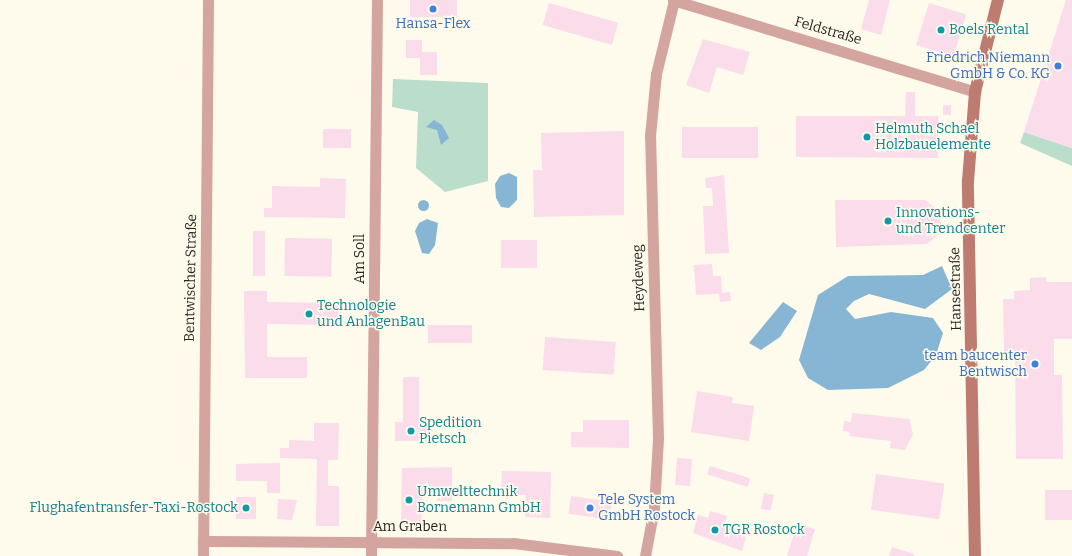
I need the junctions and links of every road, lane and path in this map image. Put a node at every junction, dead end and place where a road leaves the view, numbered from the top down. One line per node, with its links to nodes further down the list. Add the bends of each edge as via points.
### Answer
1 (208, 0): 6 (street, Bentwischer Straße)
2 (377, 0): 7 (street, Am Soll)
3 (673, 0): 5 (street, Feldstraße); 11 (street, Heydeweg, via 656,74 650,136 658,438 654,508)
4 (998, 0): 5 (street, Hansestraße)
5 (975, 92): 12 (street, Hansestraße, via 968,181)
6 (203, 542): 7 (street, Am Graben); 8 (street, Bentwischer Straße)
7 (371, 542): 9 (street, Am Soll); 10 (street, Am Graben, via 514,543)
8 (203, 556)
9 (371, 556)
10 (616, 556)
11 (645, 556)
12 (975, 556)

